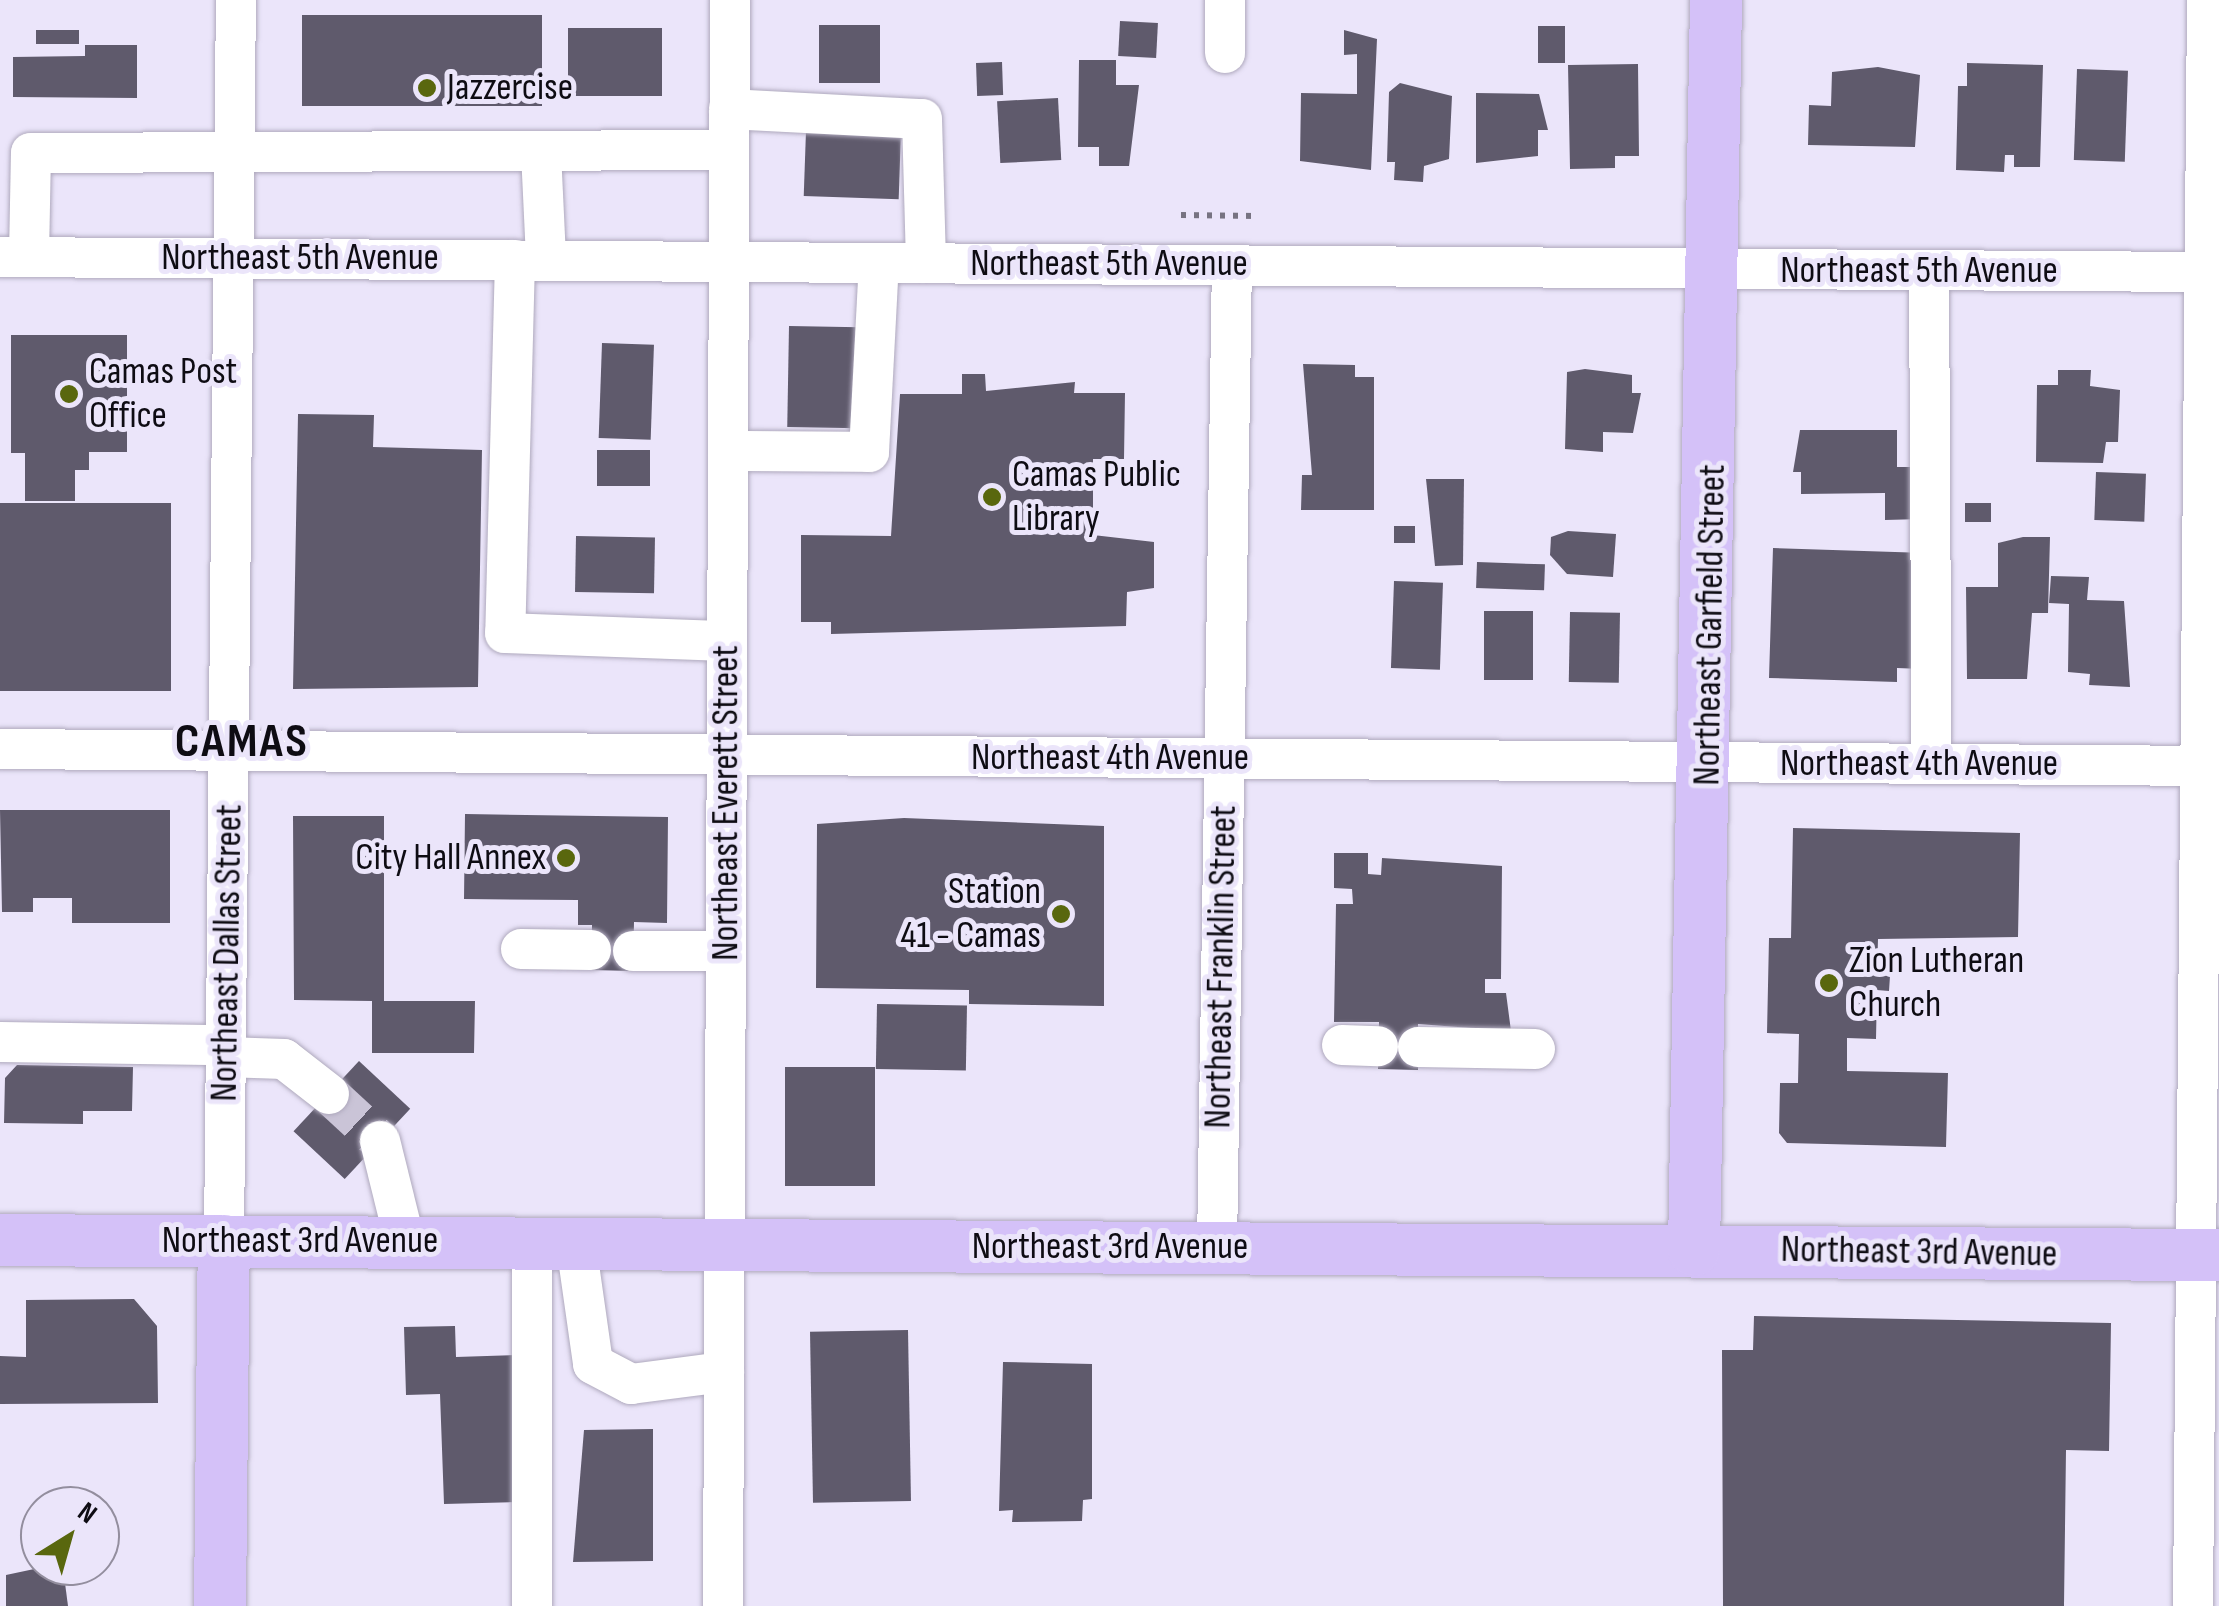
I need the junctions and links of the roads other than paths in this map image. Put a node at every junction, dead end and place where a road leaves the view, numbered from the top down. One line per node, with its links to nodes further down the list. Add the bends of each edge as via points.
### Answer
1 (236, 0): 10 (street, Northeast Dallas Street)
2 (730, 0): 7 (street, Northeast Everett Street)
3 (1226, 0): 6 (street)
4 (1716, 0): 18 (main road, Northeast Garfield Street)
5 (2207, 0): 20 (street)
6 (1225, 53)
7 (729, 109): 8 (street, Northeast Everett Street); 16 (street, via 922,119)
8 (729, 150): 9 (street); 14 (street, Northeast Everett Street)
9 (541, 152): 10 (street); 13 (street)
10 (235, 156): 11 (street, via 31,153); 12 (street, Northeast Dallas Street)
11 (14, 257): 12 (street, Northeast 5th Avenue)
12 (234, 258): 13 (street, Northeast 5th Avenue); 24 (street, Northeast Dallas Street)
13 (531, 260): 14 (street, Northeast 5th Avenue); 22 (street, via 505,634)
14 (728, 261): 15 (street, Northeast 5th Avenue); 21 (street, Northeast Everett Street)
15 (880, 263): 16 (street, Northeast 5th Avenue); 21 (street, via 869,452)
16 (926, 263): 17 (street, Northeast 5th Avenue)
17 (1232, 265): 18 (street, Northeast 5th Avenue); 26 (street, Northeast Franklin Street)
18 (1714, 270): 19 (street, Northeast 5th Avenue); 27 (main road, Northeast Garfield Street)
19 (1929, 272): 20 (street, Northeast 5th Avenue); 28 (street)
20 (2212, 272): 29 (street)
21 (728, 451): 22 (street, Northeast Everett Street)
22 (727, 640): 25 (street, Northeast Everett Street)
23 (0, 749): 24 (street, Northeast 4th Avenue)
24 (228, 750): 25 (street, Northeast 4th Avenue); 37 (street, Northeast Dallas Street)
25 (726, 755): 26 (street, Northeast 4th Avenue); 33 (street, Northeast Everett Street)
26 (1224, 758): 27 (street, Northeast 4th Avenue); 45 (street, Northeast Franklin Street)
27 (1708, 763): 28 (street, Northeast 4th Avenue); 46 (main road, Northeast Garfield Street)
28 (1932, 764): 29 (street, Northeast 4th Avenue)
29 (2210, 766): 47 (street)
30 (521, 950): 31 (street)
31 (591, 950)
32 (633, 950): 33 (street)
33 (726, 951): 44 (street, Northeast Everett Street)
34 (0, 1042): 37 (street)
35 (1418, 1046): 36 (street)
36 (1535, 1049)
37 (226, 1051): 38 (street, via 284,1059); 41 (street, Northeast Dallas Street)
38 (329, 1094)
39 (380, 1141): 42 (street)
40 (0, 1240): 41 (main road, Northeast 3rd Avenue)
41 (224, 1241): 42 (main road, Northeast 3rd Avenue); 49 (main road, Northeast Dallas Street)
42 (405, 1242): 43 (main road, Northeast 3rd Avenue)
43 (554, 1243): 44 (main road, Northeast 3rd Avenue); 48 (street, via 593,1364 631,1384); 50 (street)
44 (724, 1244): 45 (main road, Northeast 3rd Avenue); 48 (street, Northeast Everett Street)
45 (1217, 1248): 46 (main road, Northeast 3rd Avenue)
46 (1694, 1250): 47 (main road, Northeast 3rd Avenue)
47 (2207, 1255): 52 (street)
48 (724, 1372): 51 (street, Northeast Everett Street)
49 (220, 1606)
50 (532, 1606)
51 (723, 1606)
52 (2193, 1606)

